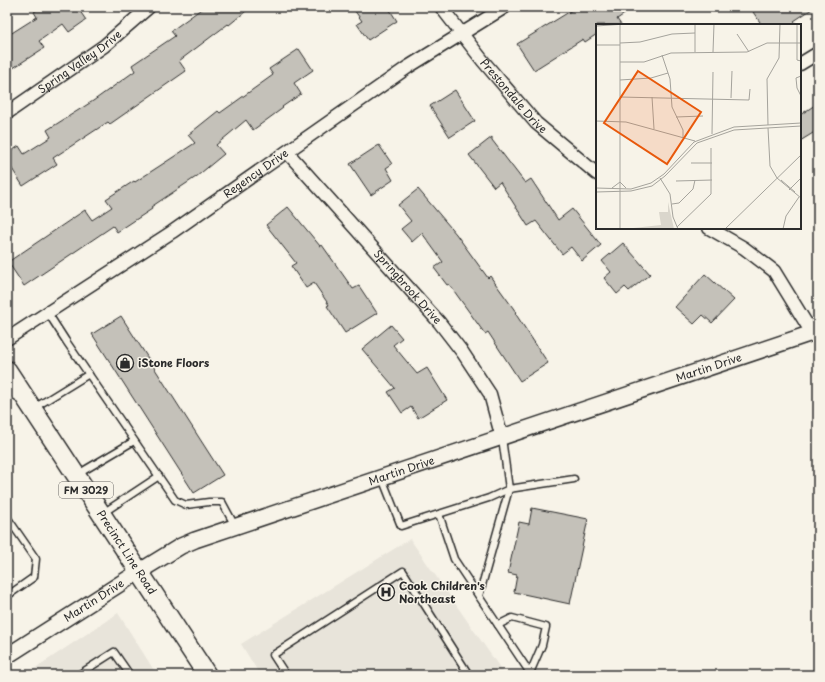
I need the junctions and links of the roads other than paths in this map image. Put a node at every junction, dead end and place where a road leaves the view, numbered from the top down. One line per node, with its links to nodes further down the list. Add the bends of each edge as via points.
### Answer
1 (149, 7): 7 (street, Spring Valley Drive, via 104,46)
2 (442, 7): 4 (street, Prestondale Drive)
3 (505, 7): 4 (street, Regency Drive)
4 (462, 34): 8 (street, Regency Drive, via 408,67); 9 (street, Prestondale Drive, via 536,123)
5 (818, 53): 6 (street)
6 (801, 63)
7 (7, 113)
8 (287, 152): 11 (street, Regency Drive, via 172,232); 18 (street, Springbrook Drive, via 444,328 490,394)
9 (596, 173)
10 (711, 229): 12 (street, via 744,248 774,271)
11 (48, 313): 13 (street, Regency Drive); 15 (lane)
12 (815, 332): 18 (street, Martin Drive)
13 (7, 339)
14 (7, 370): 17 (main road, Precinct Line Road / FM 3029)
15 (89, 374): 17 (lane); 19 (lane)
16 (7, 392): 17 (lane)
17 (31, 405): 20 (main road, Precinct Line Road / FM 3029)
18 (502, 438): 22 (street, Martin Drive); 24 (lane)
19 (134, 441): 20 (lane); 21 (lane)
20 (76, 475): 25 (main road, Precinct Line Road / FM 3029)
21 (159, 476): 25 (lane); 28 (lane, via 175,500 186,505 222,502)
22 (382, 478): 26 (lane, via 401,526); 28 (street, Martin Drive)
23 (574, 479): 24 (lane)
24 (509, 488): 26 (lane, via 489,498); 31 (lane)
25 (102, 514): 29 (main road, Precinct Line Road / FM 3029)
26 (439, 514): 31 (lane, via 454,559)
27 (7, 517): 30 (lane, via 36,560 34,577)
28 (235, 528): 29 (street, Martin Drive, via 181,546)
29 (140, 571): 33 (street, Martin Drive); 37 (main road, Precinct Line Road / FM 3029)
30 (7, 596)
31 (479, 596): 32 (lane)
32 (498, 625): 34 (lane); 34 (lane, via 512,618 546,627 542,645)
33 (7, 656)
34 (529, 674)
35 (78, 675): 36 (lane, via 114,652)
36 (130, 675)
37 (207, 675)
38 (286, 675): 39 (lane, via 274,655 403,571)
39 (469, 675)

